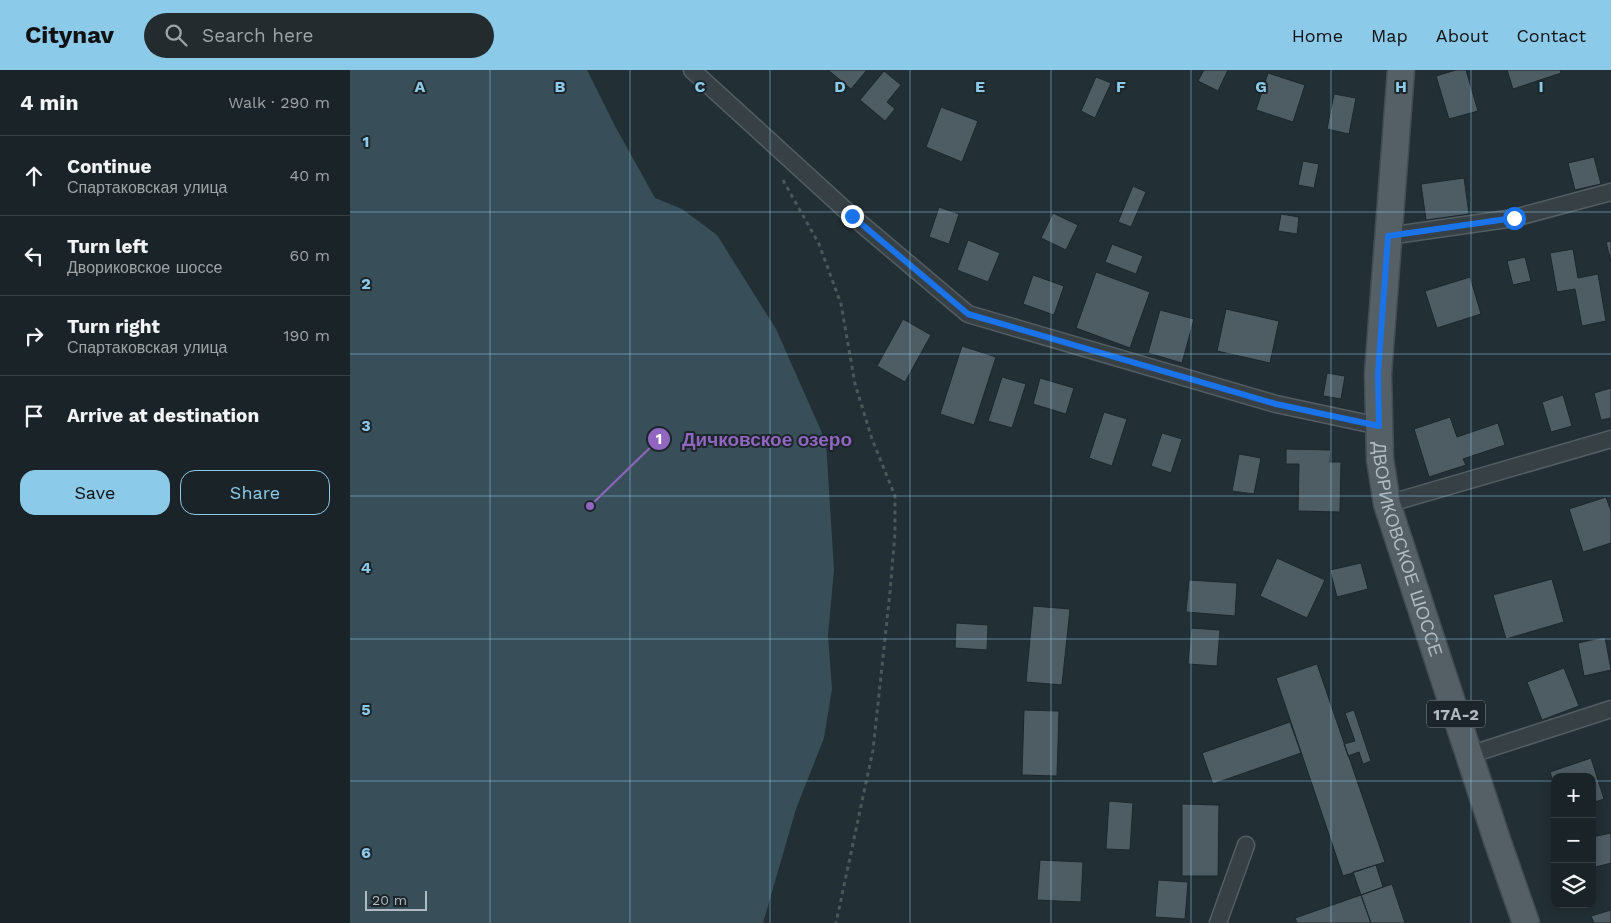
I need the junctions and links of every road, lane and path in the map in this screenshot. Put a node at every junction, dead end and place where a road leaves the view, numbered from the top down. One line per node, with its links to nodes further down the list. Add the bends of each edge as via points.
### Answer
1 (692, 70): 6 (street, via 852,216 968,314 1276,404)
2 (1401, 70): 5 (main road, ДВОРИКОВСКОЕ ШОССЕ / 17А-2)
3 (779, 173): 12 (path, via 819,244 841,304 854,384 896,496 890,592 873,750)
4 (1611, 192): 5 (street, via 1514,218)
5 (1388, 236): 6 (main road, ДВОРИКОВСКОЕ ШОССЕ / 17А-2, via 1378,374)
6 (1379, 426): 8 (main road, ДВОРИКОВСКОЕ ШОССЕ / 17А-2)
7 (1611, 439): 8 (street)
8 (1387, 504): 10 (main road, ДВОРИКОВСКОЕ ШОССЕ / 17А-2)
9 (1611, 709): 10 (street)
10 (1469, 755): 14 (main road, ДВОРИКОВСКОЕ ШОССЕ / 17А-2)
11 (1246, 845): 13 (street)
12 (836, 923)
13 (1218, 923)
14 (1526, 923)

